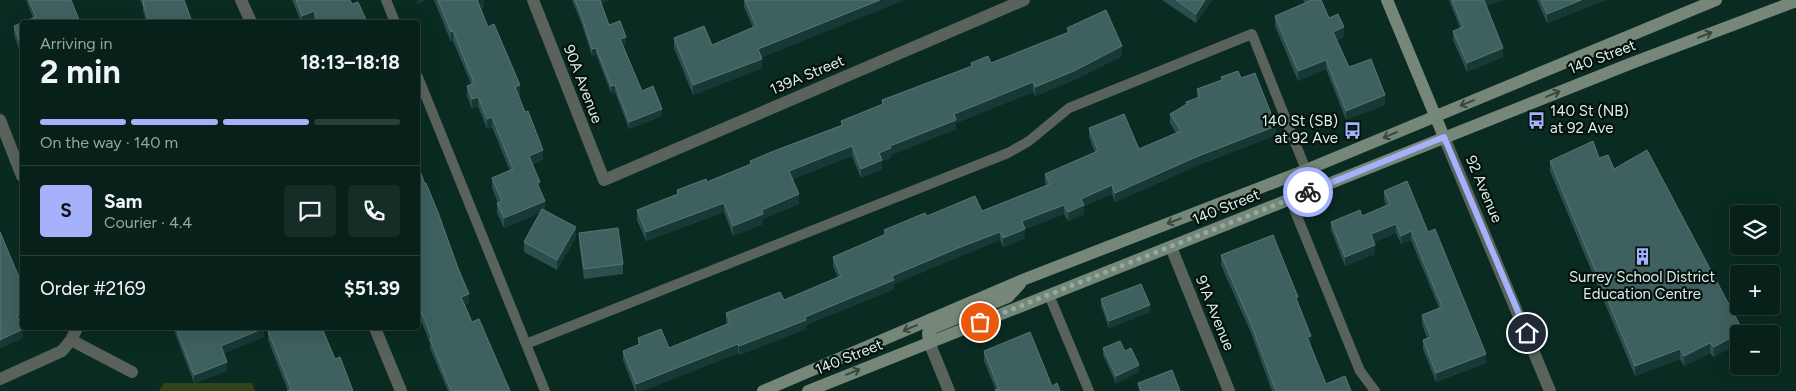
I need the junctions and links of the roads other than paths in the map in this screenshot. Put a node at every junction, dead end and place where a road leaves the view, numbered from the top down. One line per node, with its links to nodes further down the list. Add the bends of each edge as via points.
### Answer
1 (241, 0): 8 (street)
2 (386, 0): 9 (lane)
3 (533, 0): 16 (street, 90A Avenue)
4 (1024, 0): 16 (street, 139A Street)
5 (1387, 0): 11 (main road, 92 Avenue)
6 (1716, 0): 11 (main road, 140 Street, one-way to 11)
7 (1796, 1): 13 (main road, 140 Street, one-way to 7)
8 (249, 20)
9 (394, 20)
10 (420, 82): 25 (lane)
11 (1435, 116): 13 (main road, 92 Avenue); 14 (main road, 140 Street, one-way to 14)
12 (0, 120): 15 (street)
13 (1444, 137): 17 (main road, 140 Street); 36 (street, 92 Avenue)
14 (1306, 170): 19 (main road, 140 Street, one-way to 19); 25 (lane, via 1252,34 1069,108 1029,141 1008,153)
15 (20, 171)
16 (604, 180)
17 (1290, 199): 18 (main road, 140 Street); 35 (lane, via 1360,371)
18 (1171, 246): 20 (main road, 140 Street); 34 (street, 91A Avenue)
19 (1024, 279): 24 (main road, via 1008,297 933,328 928,333); 30 (main road, 140 Street, one-way to 30)
20 (1049, 295): 24 (main road, 140 Street); 33 (lane)
21 (76, 330): 23 (street)
22 (376, 330): 28 (street)
23 (71, 340): 26 (street); 27 (street, via 62,351)
24 (929, 342): 31 (main road, 140 Street, one-way to 24); 32 (street)
25 (526, 344): 29 (lane)
26 (132, 372)
27 (0, 378)
28 (401, 391)
29 (545, 391)
30 (763, 391)
31 (808, 391)
32 (949, 391)
33 (1089, 391)
34 (1229, 391)
35 (1375, 391)
36 (1550, 391)

